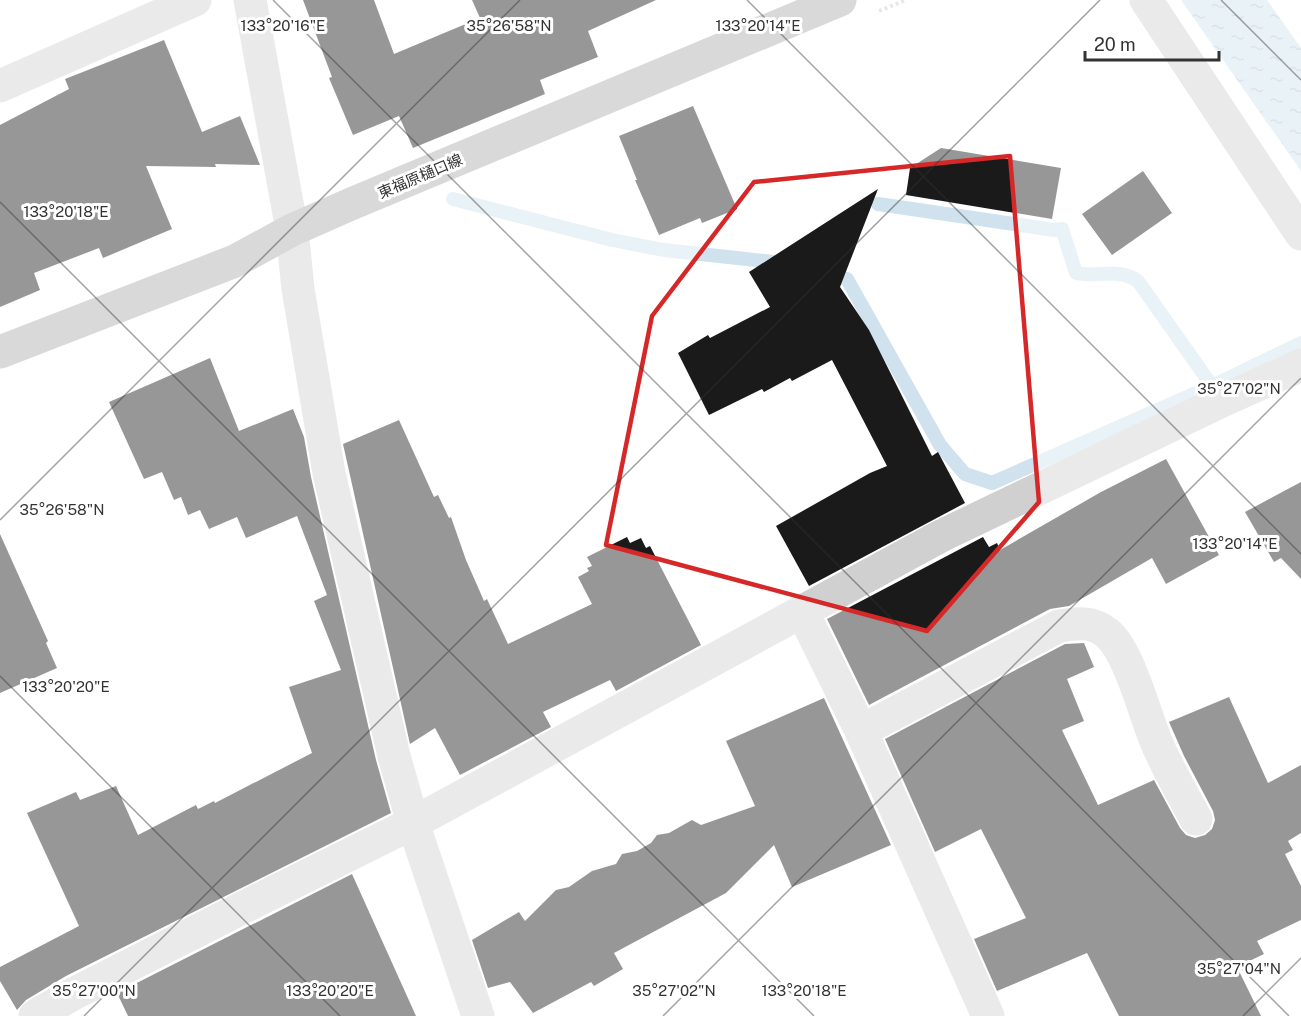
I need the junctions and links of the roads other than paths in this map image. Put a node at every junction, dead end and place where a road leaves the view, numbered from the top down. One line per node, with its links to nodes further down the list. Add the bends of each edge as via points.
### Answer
1 (195, 0): 5 (street)
2 (250, 0): 6 (street)
3 (840, 0): 6 (main road, 東福原樋口線)
4 (1146, 0): 7 (street)
5 (0, 86)
6 (292, 230): 8 (main road, 東福原樋口線, via 235,261); 13 (street, via 297,289 329,473)
7 (1301, 234)
8 (0, 352)
9 (1301, 365): 10 (street, via 941,536)
10 (803, 612): 11 (street); 13 (street)
11 (861, 731): 12 (street, via 1059,626 1077,622 1095,626 1121,648 1158,747); 16 (street)
12 (1196, 819)
13 (413, 823): 14 (street); 15 (street)
14 (35, 1016)
15 (478, 1016)
16 (988, 1016)

